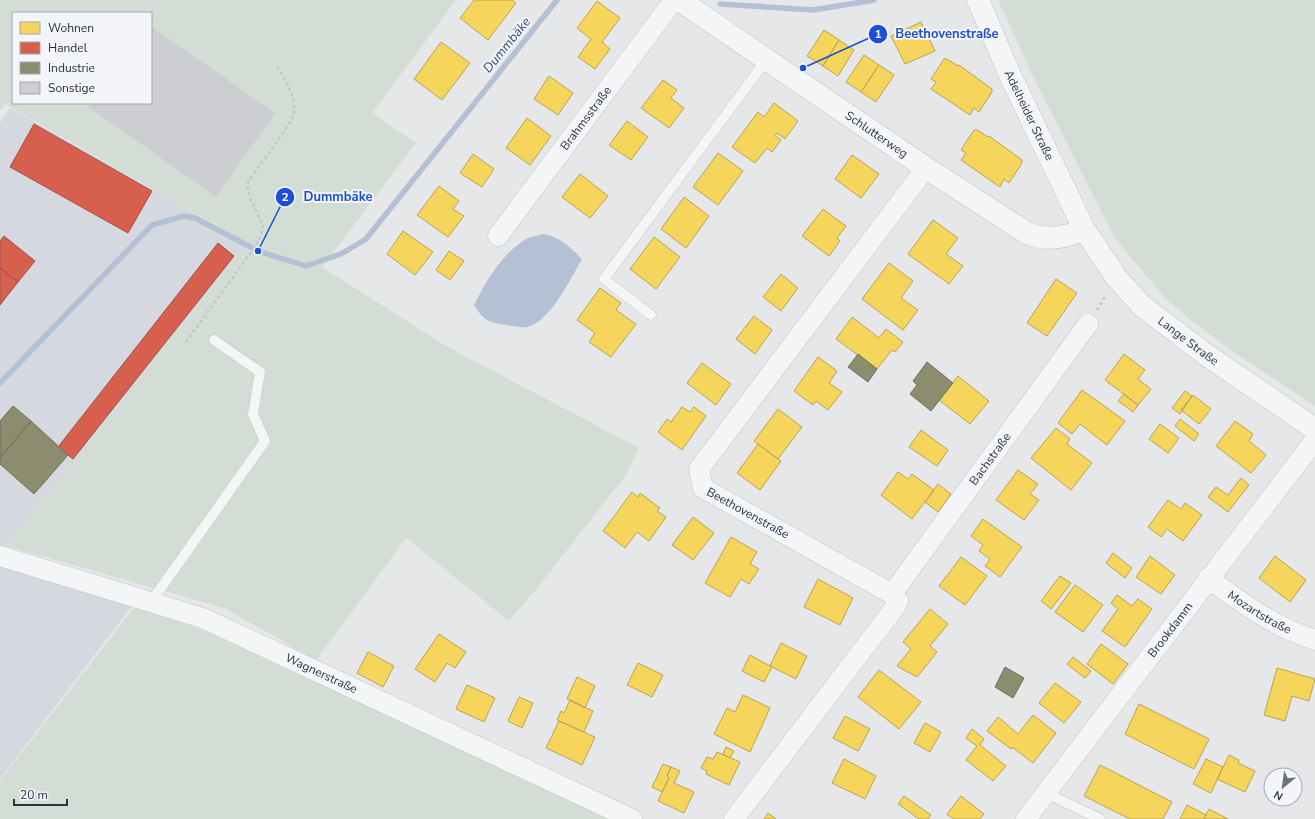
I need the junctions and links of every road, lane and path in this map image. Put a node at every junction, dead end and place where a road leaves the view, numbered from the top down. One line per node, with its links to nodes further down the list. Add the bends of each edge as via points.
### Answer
1 (674, 0): 8 (street, Brahmsstraße)
2 (679, 0): 4 (street, Schlutterweg)
3 (978, 0): 7 (street, Adelheider Straße, via 1008,72)
4 (767, 59): 6 (street, Schlutterweg); 9 (lane, via 604,279)
5 (276, 66): 12 (path, via 286,80 293,102 294,116 247,184 250,198 263,226 259,241)
6 (926, 168): 7 (street, Schlutterweg, via 1036,237 1070,236); 17 (street, Beethovenstraße, via 699,469 702,488)
7 (1084, 229): 13 (street, Lange Straße, via 1116,277 1142,306 1205,354)
8 (498, 236)
9 (651, 315)
10 (1088, 324): 17 (street, Bachstraße)
11 (214, 340): 18 (lane, via 260,372 253,414 265,441)
12 (186, 342)
13 (1315, 429)
14 (1315, 440): 16 (street, Brookdamm)
15 (0, 556): 18 (street, Wagnerstraße)
16 (1208, 578): 19 (street, Mozartstraße, via 1251,610 1290,631); 20 (street, Brookdamm)
17 (892, 594): 22 (street, via 898,601 896,606)
18 (151, 602): 21 (street, Wagnerstraße, via 203,618)
19 (1315, 640)
20 (1046, 793): 23 (street, Brookdamm); 24 (lane)
21 (632, 819)
22 (734, 819)
23 (1026, 819)
24 (1100, 819)

